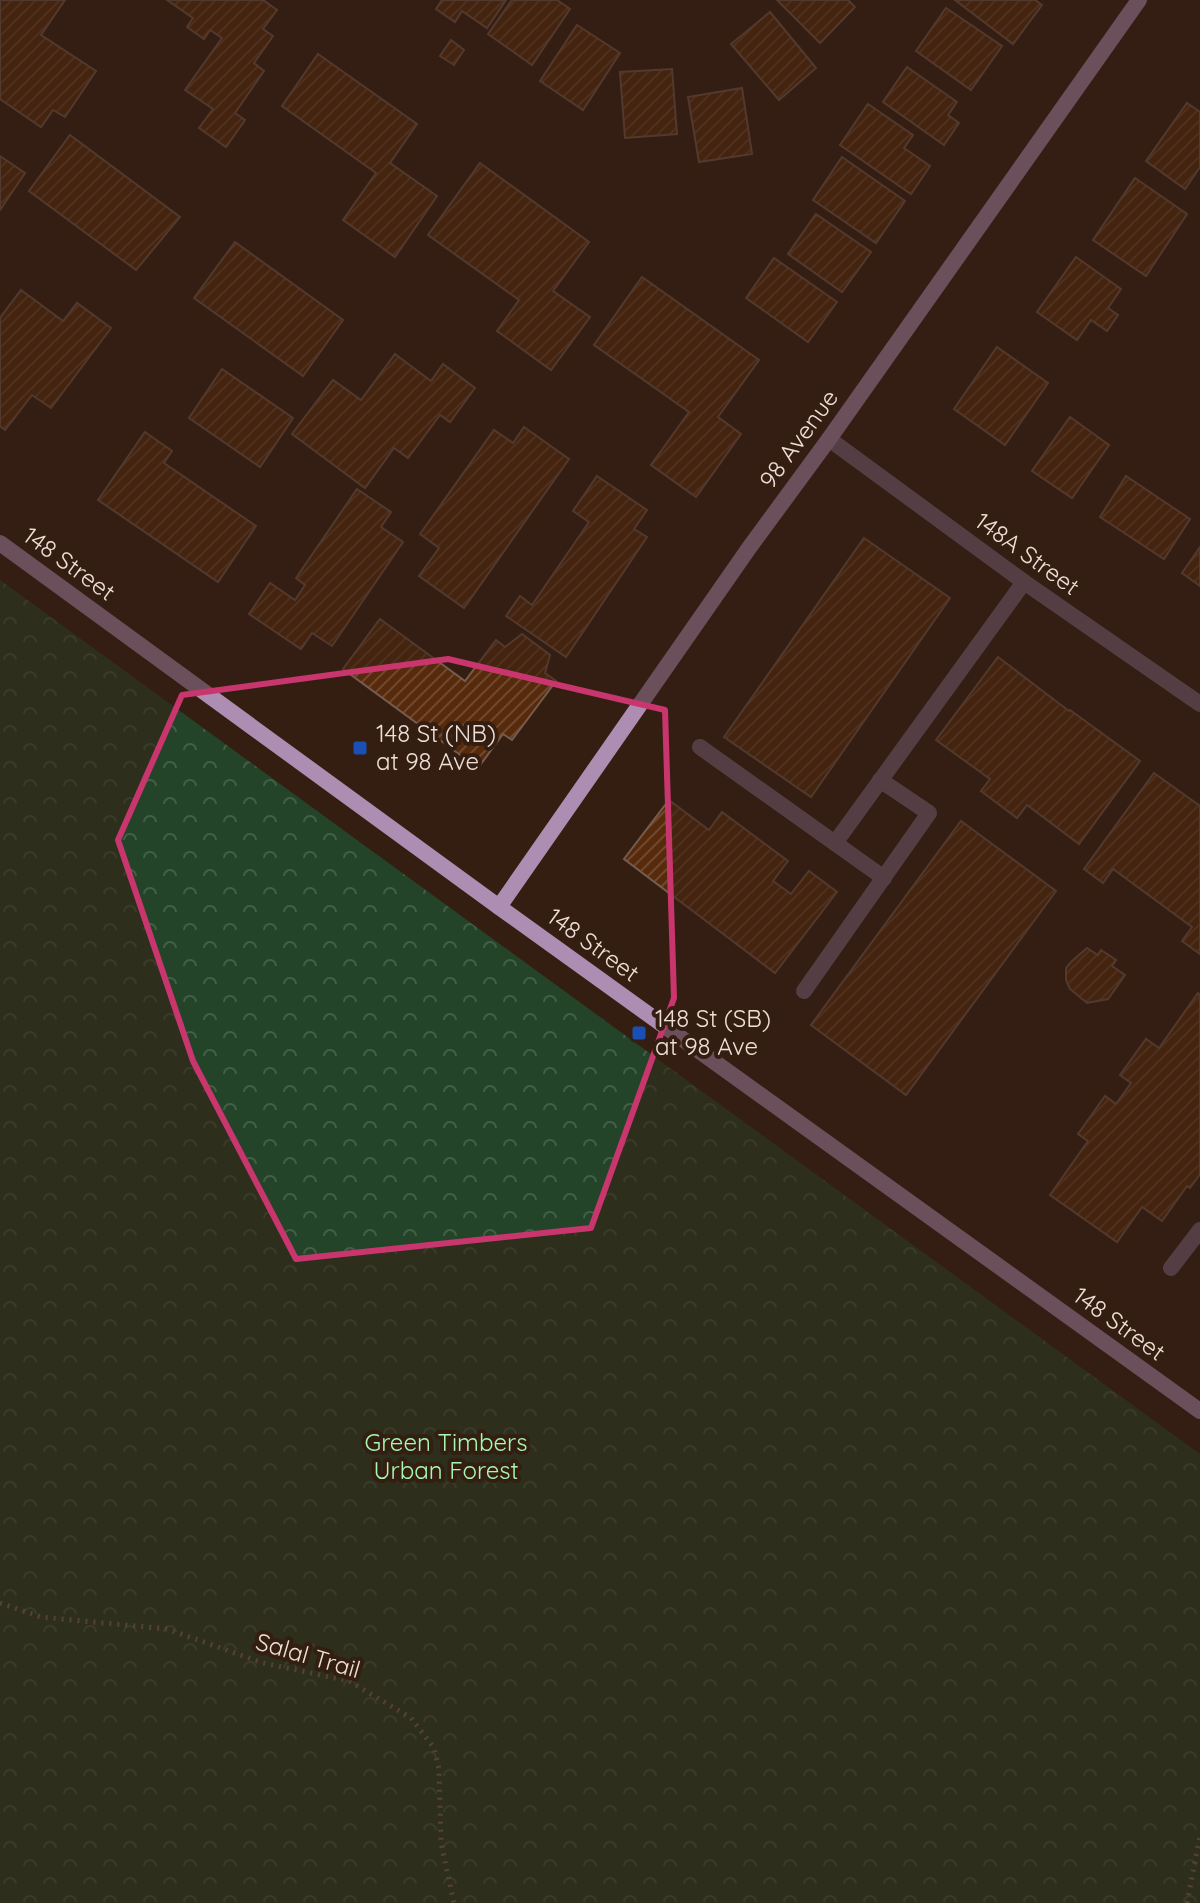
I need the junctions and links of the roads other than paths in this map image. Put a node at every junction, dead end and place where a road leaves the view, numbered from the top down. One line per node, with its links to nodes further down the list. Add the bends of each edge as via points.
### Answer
1 (1139, 0): 2 (main road, 98 Avenue)
2 (829, 439): 4 (street, 148A Street); 10 (main road, 98 Avenue)
3 (0, 543): 10 (main road, 148 Street)
4 (1024, 582): 5 (street, 148A Street); 7 (street)
5 (1200, 704)
6 (700, 747): 8 (street)
7 (880, 780): 8 (street); 9 (street, via 929,813)
8 (835, 843): 9 (street)
9 (884, 878): 11 (street)
10 (499, 907): 14 (main road, 148 Street)
11 (804, 991)
12 (1200, 1230): 13 (street)
13 (1171, 1268)
14 (1200, 1411)

